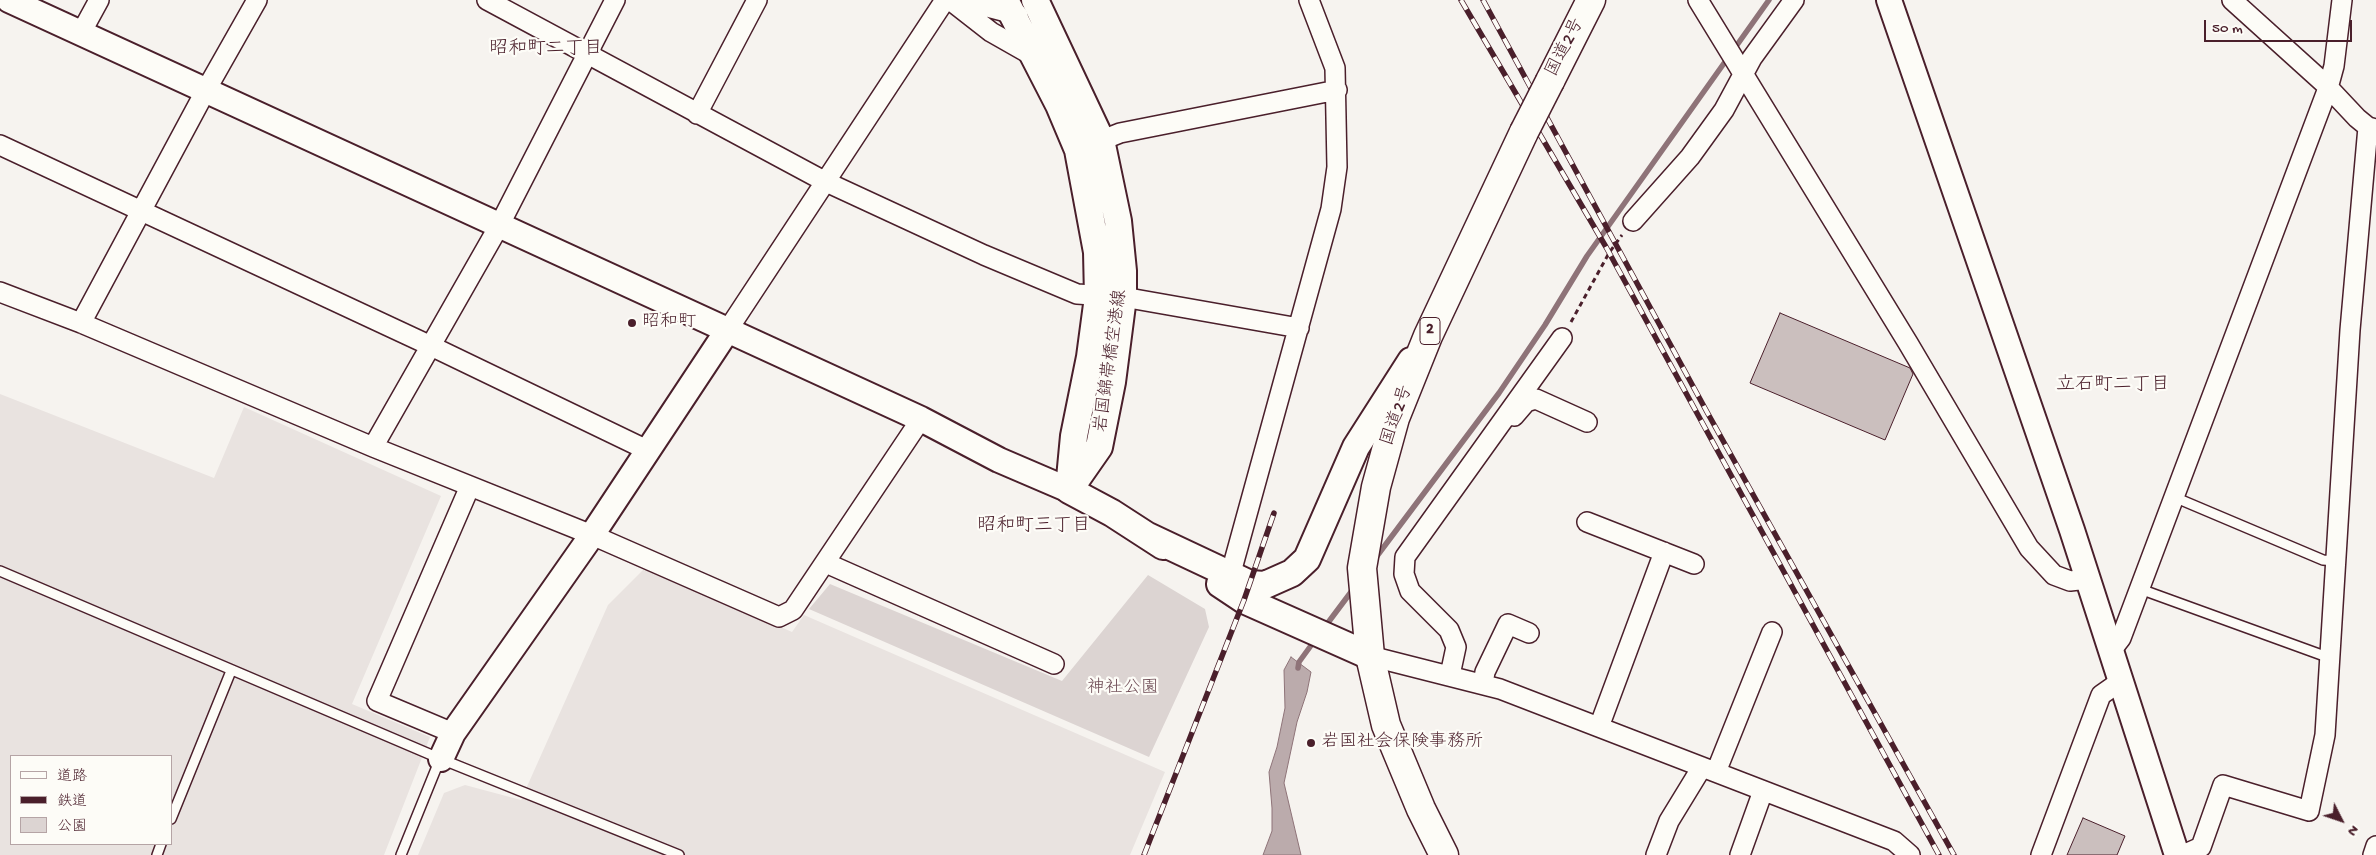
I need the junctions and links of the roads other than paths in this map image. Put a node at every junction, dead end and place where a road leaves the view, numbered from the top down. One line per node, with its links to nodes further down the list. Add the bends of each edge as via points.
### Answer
1 (9, 0): 20 (street)
2 (99, 0): 20 (street)
3 (257, 0): 25 (street)
4 (487, 0): 21 (street)
5 (615, 0): 21 (street)
6 (757, 0): 27 (street)
7 (945, 0): 32 (street)
8 (950, 0): 22 (street, via 991,32)
9 (961, 0): 18 (street)
10 (1034, 0): 19 (main road, 岩国錦帯橋空港線)
11 (1310, 0): 26 (street, via 1335,68)
12 (1591, 0): 41 (highway, 国道2号 / 2, bridge, via 1524,132)
13 (1698, 0): 23 (street)
14 (1794, 0): 23 (street)
15 (1889, 0): 59 (street)
16 (2232, 0): 24 (street)
17 (2342, 0): 24 (street)
18 (1008, 6): 19 (street); 22 (main road, 岩国錦帯橋空港線)
19 (1050, 28): 29 (main road, 岩国錦帯橋空港線)
20 (81, 33): 25 (street)
21 (586, 55): 27 (street); 35 (street)
22 (1036, 58): 31 (main road, 岩国錦帯橋空港線)
23 (1739, 67): 34 (street, via 1736,91 1696,149); 59 (street, via 2029,548 2054,575 2070,581)
24 (2328, 88): 28 (street); 51 (street)
25 (206, 90): 33 (street); 35 (street)
26 (1337, 90): 29 (street, via 1120,133); 39 (street, via 1337,167 1331,209)
27 (697, 114): 32 (street)
28 (2372, 128): 55 (street, via 2350,330)
29 (1101, 140): 31 (street); 37 (main road, 岩国錦帯橋空港線, via 1118,221)
30 (0, 145): 33 (street)
31 (1078, 150): 37 (main road, 岩国錦帯橋空港線, via 1097,252)
32 (824, 181): 37 (street, via 1077,294); 40 (street)
33 (141, 210): 38 (street); 43 (street)
34 (1633, 221)
35 (499, 226): 40 (street); 43 (street)
36 (0, 292): 38 (street)
37 (1110, 297): 39 (street); 50 (main road, 岩国錦帯橋空港線, via 1090,357 1074,436)
38 (81, 323): 47 (street)
39 (1299, 328): 60 (street)
40 (727, 331): 44 (street); 48 (street)
41 (1428, 336): 60 (main road, via 1356,447 1307,559 1292,573 1265,584); 65 (highway, 国道2号 / 2, via 1395,418 1376,487 1362,568)
42 (1562, 338): 46 (street)
43 (432, 346): 47 (street); 48 (street)
44 (922, 419): 50 (street, via 999,460); 56 (street)
45 (1587, 422): 46 (street, via 1536,399 1526,402 1499,432)
46 (1495, 432): 69 (street, via 1404,557 1404,574 1410,591 1449,630 1456,647)
47 (373, 447): 49 (street)
48 (647, 450): 53 (street)
49 (470, 486): 53 (street); 73 (street, via 377,701)
50 (1069, 490): 60 (main road)
51 (2174, 497): 55 (lane, via 2323,560); 61 (street)
52 (1587, 522): 54 (street)
53 (592, 535): 56 (street, via 779,617 793,610); 73 (street)
54 (1664, 552): 57 (street); 72 (street)
55 (2336, 561): 66 (street)
56 (826, 563): 67 (street)
57 (1694, 564)
58 (0, 571): 68 (lane)
59 (2088, 579): 64 (street)
60 (1228, 582): 65 (main road, via 1244,600)
61 (2140, 589): 64 (street, via 2121,638); 66 (lane)
62 (1772, 632): 75 (street)
63 (1529, 633): 71 (street, via 1508,624 1485,672)
64 (2111, 650): 70 (street)
65 (1370, 656): 69 (street); 81 (highway, 国道2号 / 2, via 1386,725)
66 (2330, 658): 87 (street, via 2324,736 2309,810 2223,785 2201,847)
67 (1054, 664)
68 (231, 671): 74 (lane); 77 (lane)
69 (1450, 675): 71 (street)
70 (2121, 680): 85 (street, via 2101,695); 86 (street)
71 (1483, 684): 72 (street)
72 (1599, 727): 75 (street)
73 (453, 733): 74 (street)
74 (440, 759): 79 (lane); 80 (lane)
75 (1709, 770): 76 (street); 82 (street, via 1669,821)
76 (1763, 791): 83 (street); 84 (street, via 1894,842)
77 (172, 817)
78 (2376, 846): 88 (street)
79 (401, 855)
80 (679, 855)
81 (1444, 855)
82 (1656, 855)
83 (1740, 855)
84 (1910, 855)
85 (2041, 855)
86 (2177, 855)
87 (2183, 855)
88 (2373, 855)

